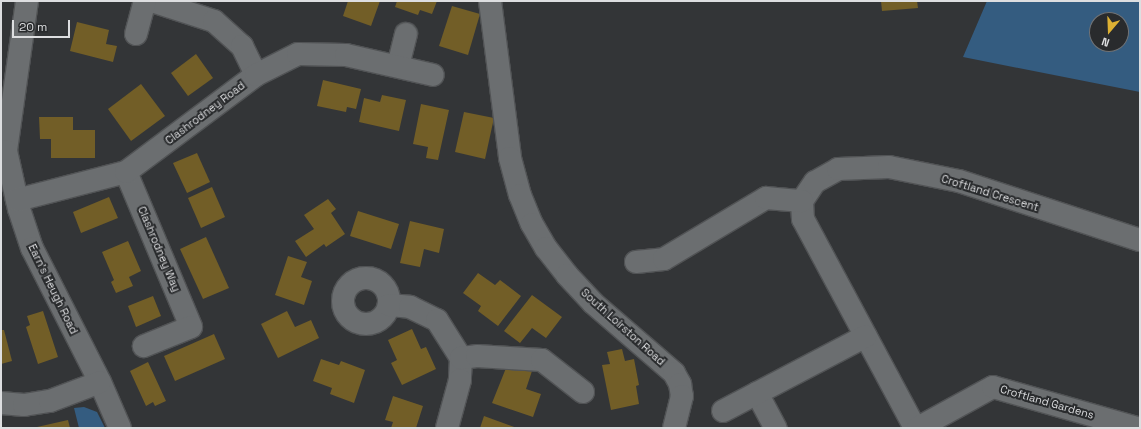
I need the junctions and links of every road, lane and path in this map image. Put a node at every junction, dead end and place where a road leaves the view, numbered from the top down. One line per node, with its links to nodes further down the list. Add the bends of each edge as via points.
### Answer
1 (27, 1): 10 (street, Earn's Heugh Road, via 6,151)
2 (490, 1): 25 (street, South Loirston Road, via 510,158 520,195 532,224 546,248 593,303 674,373 680,384 682,396)
3 (157, 2): 4 (street); 7 (street, via 214,20 242,46)
4 (136, 34)
5 (406, 34): 6 (street)
6 (398, 66): 7 (street, Clashrodney Road, via 346,55 298,54); 8 (street, Clashrodney Road)
7 (256, 75): 9 (street, Clashrodney Road)
8 (433, 75)
9 (126, 172): 10 (street, Clashrodney Road); 16 (street, Clashrodney Way, via 191,327)
10 (17, 200): 18 (street, Earn's Heugh Road, via 32,248)
11 (802, 200): 12 (street, Croftland Crescent, via 815,182 838,169 888,166 959,181); 13 (street, via 766,198 664,260); 15 (street, via 803,219)
12 (1140, 240)
13 (636, 262)
14 (389, 305): 17 (street, via 410,307 437,320)
15 (866, 336): 20 (street); 27 (street)
16 (144, 346)
17 (461, 358): 19 (street, via 477,356 542,360); 24 (street, via 460,380)
18 (100, 382): 21 (street, via 50,401 24,405); 23 (street, Earn's Heugh Road)
19 (583, 392)
20 (757, 393): 22 (street); 26 (street)
21 (1, 403)
22 (723, 411)
23 (120, 428)
24 (447, 428)
25 (674, 428)
26 (776, 428)
27 (917, 428): 28 (street, Croftland Gardens, via 993,387)
28 (1137, 428)

